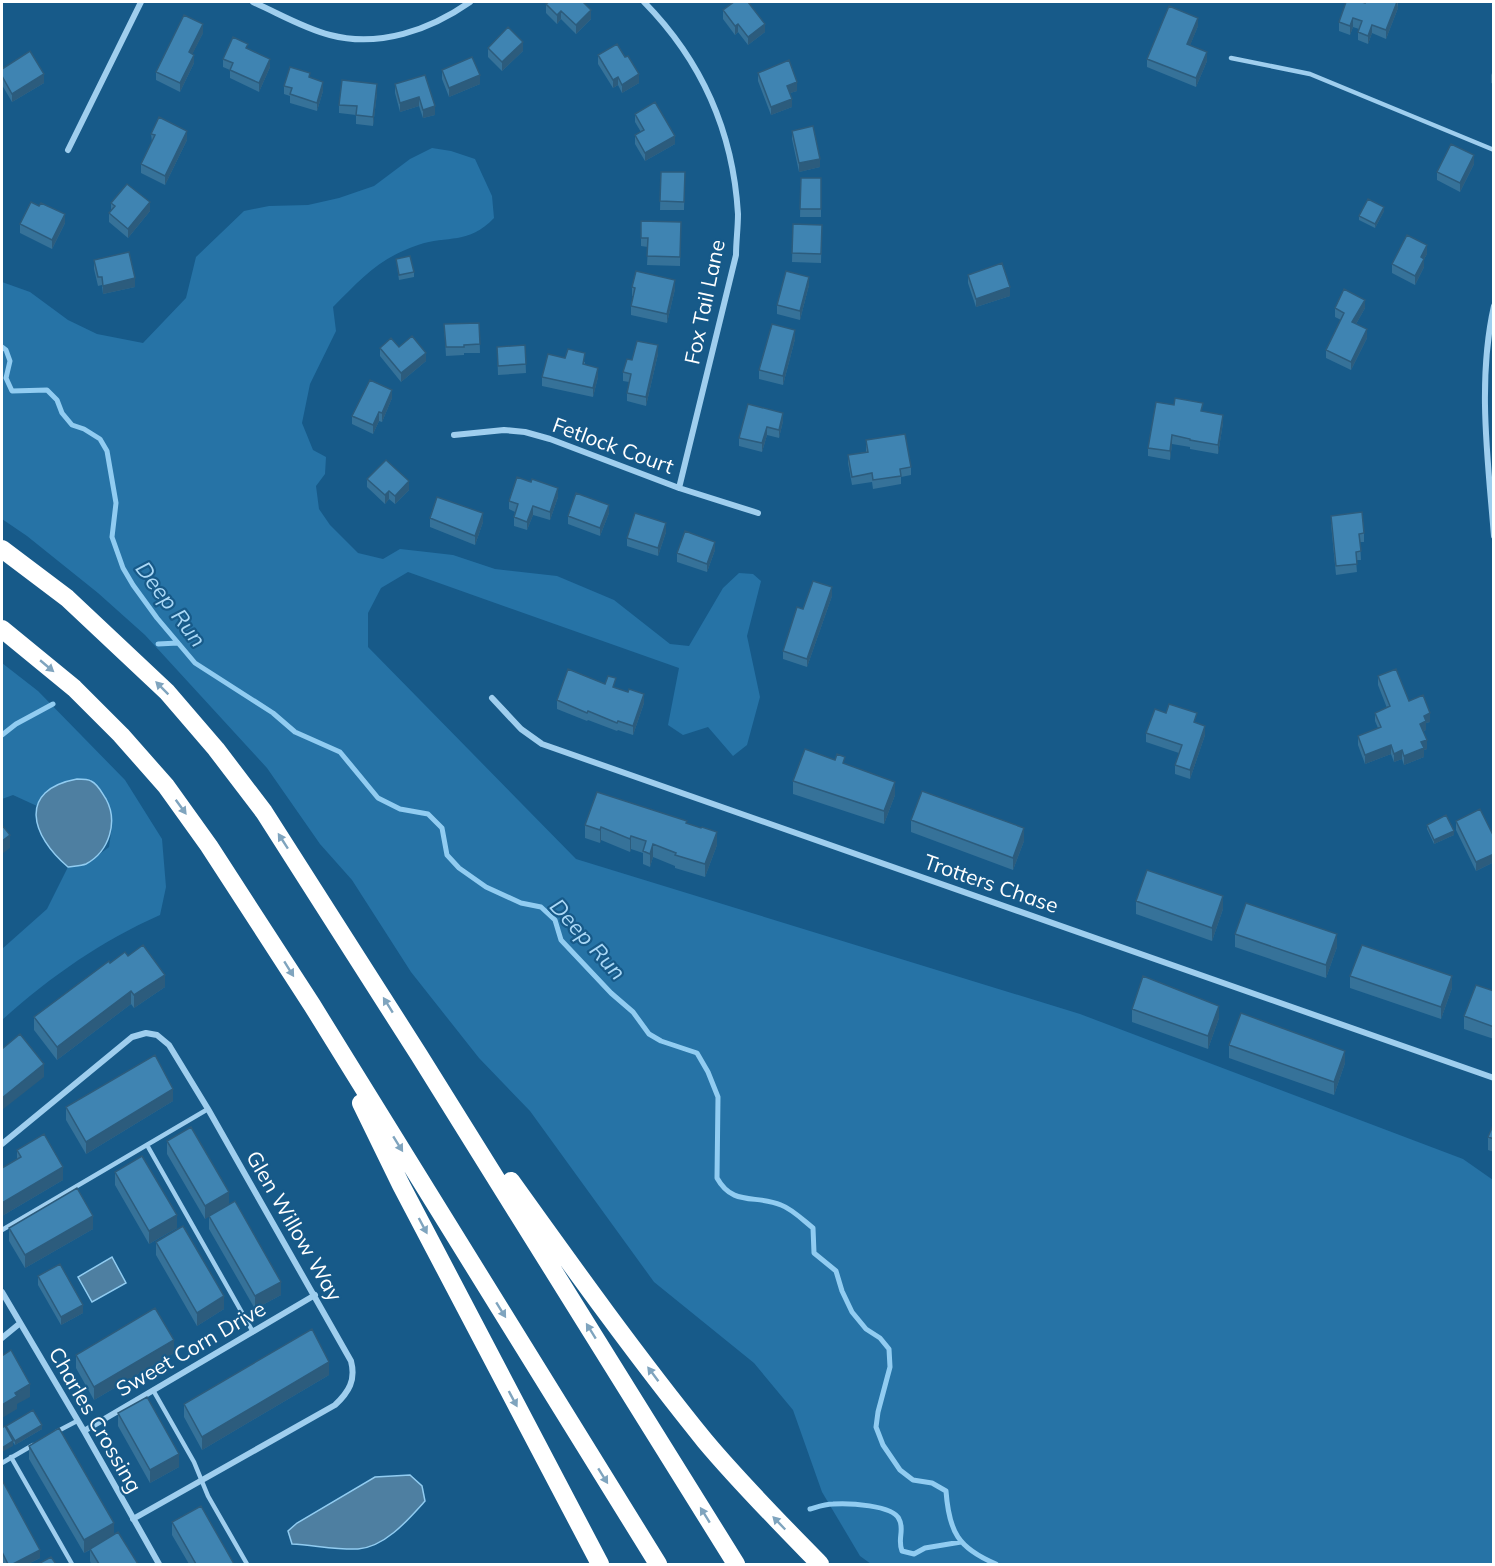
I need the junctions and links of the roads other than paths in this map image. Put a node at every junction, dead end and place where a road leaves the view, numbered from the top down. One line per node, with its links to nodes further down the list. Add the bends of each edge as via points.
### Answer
1 (141, 2): 6 (street)
2 (253, 2): 3 (street, via 330,35 360,40 422,29)
3 (470, 2)
4 (644, 2): 10 (street, Fox Tail Lane, via 678,39 710,94 723,133 738,216 736,255)
5 (1231, 58): 7 (lane, via 1310,74)
6 (68, 150)
7 (1494, 150)
8 (1494, 306): 12 (street, via 1485,371)
9 (454, 435): 10 (street, Fetlock Court, via 525,432)
10 (679, 488): 11 (street, Fetlock Court)
11 (758, 513)
12 (1494, 536)
13 (2, 549): 17 (highway, one-way to 13, via 264,812 216,749 167,692 118,645 67,598)
14 (2, 629): 16 (highway, one-way to 16, via 74,688 166,786)
15 (492, 698): 18 (street, Trotters Chase, via 521,729 542,744)
16 (312, 1005): 40 (highway, one-way to 40, via 401,1185); 41 (highway, one-way to 41)
17 (419, 1054): 42 (highway, one-way to 17); 43 (highway, one-way to 17, via 706,1442 655,1378)
18 (1494, 1078)
19 (208, 1109): 20 (street, Glen Willow Way, via 169,1045 157,1035 146,1033 132,1037); 21 (lane); 24 (street, Glen Willow Way)
20 (2, 1144)
21 (147, 1145): 22 (lane); 26 (lane)
22 (2, 1230)
23 (2, 1292): 25 (street, Charles Crossing)
24 (315, 1295): 26 (street, Sweet Corn Drive); 35 (street, Glen Willow Way, via 351,1361 350,1388 334,1405)
25 (20, 1324): 27 (street); 29 (street, Charles Crossing)
26 (253, 1332): 28 (street, Sweet Corn Drive)
27 (2, 1338)
28 (153, 1390): 30 (street, Sweet Corn Drive); 35 (lane)
29 (77, 1421): 30 (street, Charles Crossing); 31 (lane)
30 (84, 1431): 36 (street, Charles Crossing)
31 (49, 1436)
32 (40, 1442): 33 (lane)
33 (11, 1457): 34 (lane); 37 (lane)
34 (2, 1463)
35 (201, 1479): 36 (street, Glen Willow Way); 39 (lane)
36 (133, 1519): 38 (street, Charles Crossing)
37 (72, 1564)
38 (159, 1564)
39 (247, 1564)
40 (600, 1564)
41 (658, 1564)
42 (736, 1564)
43 (820, 1564)

